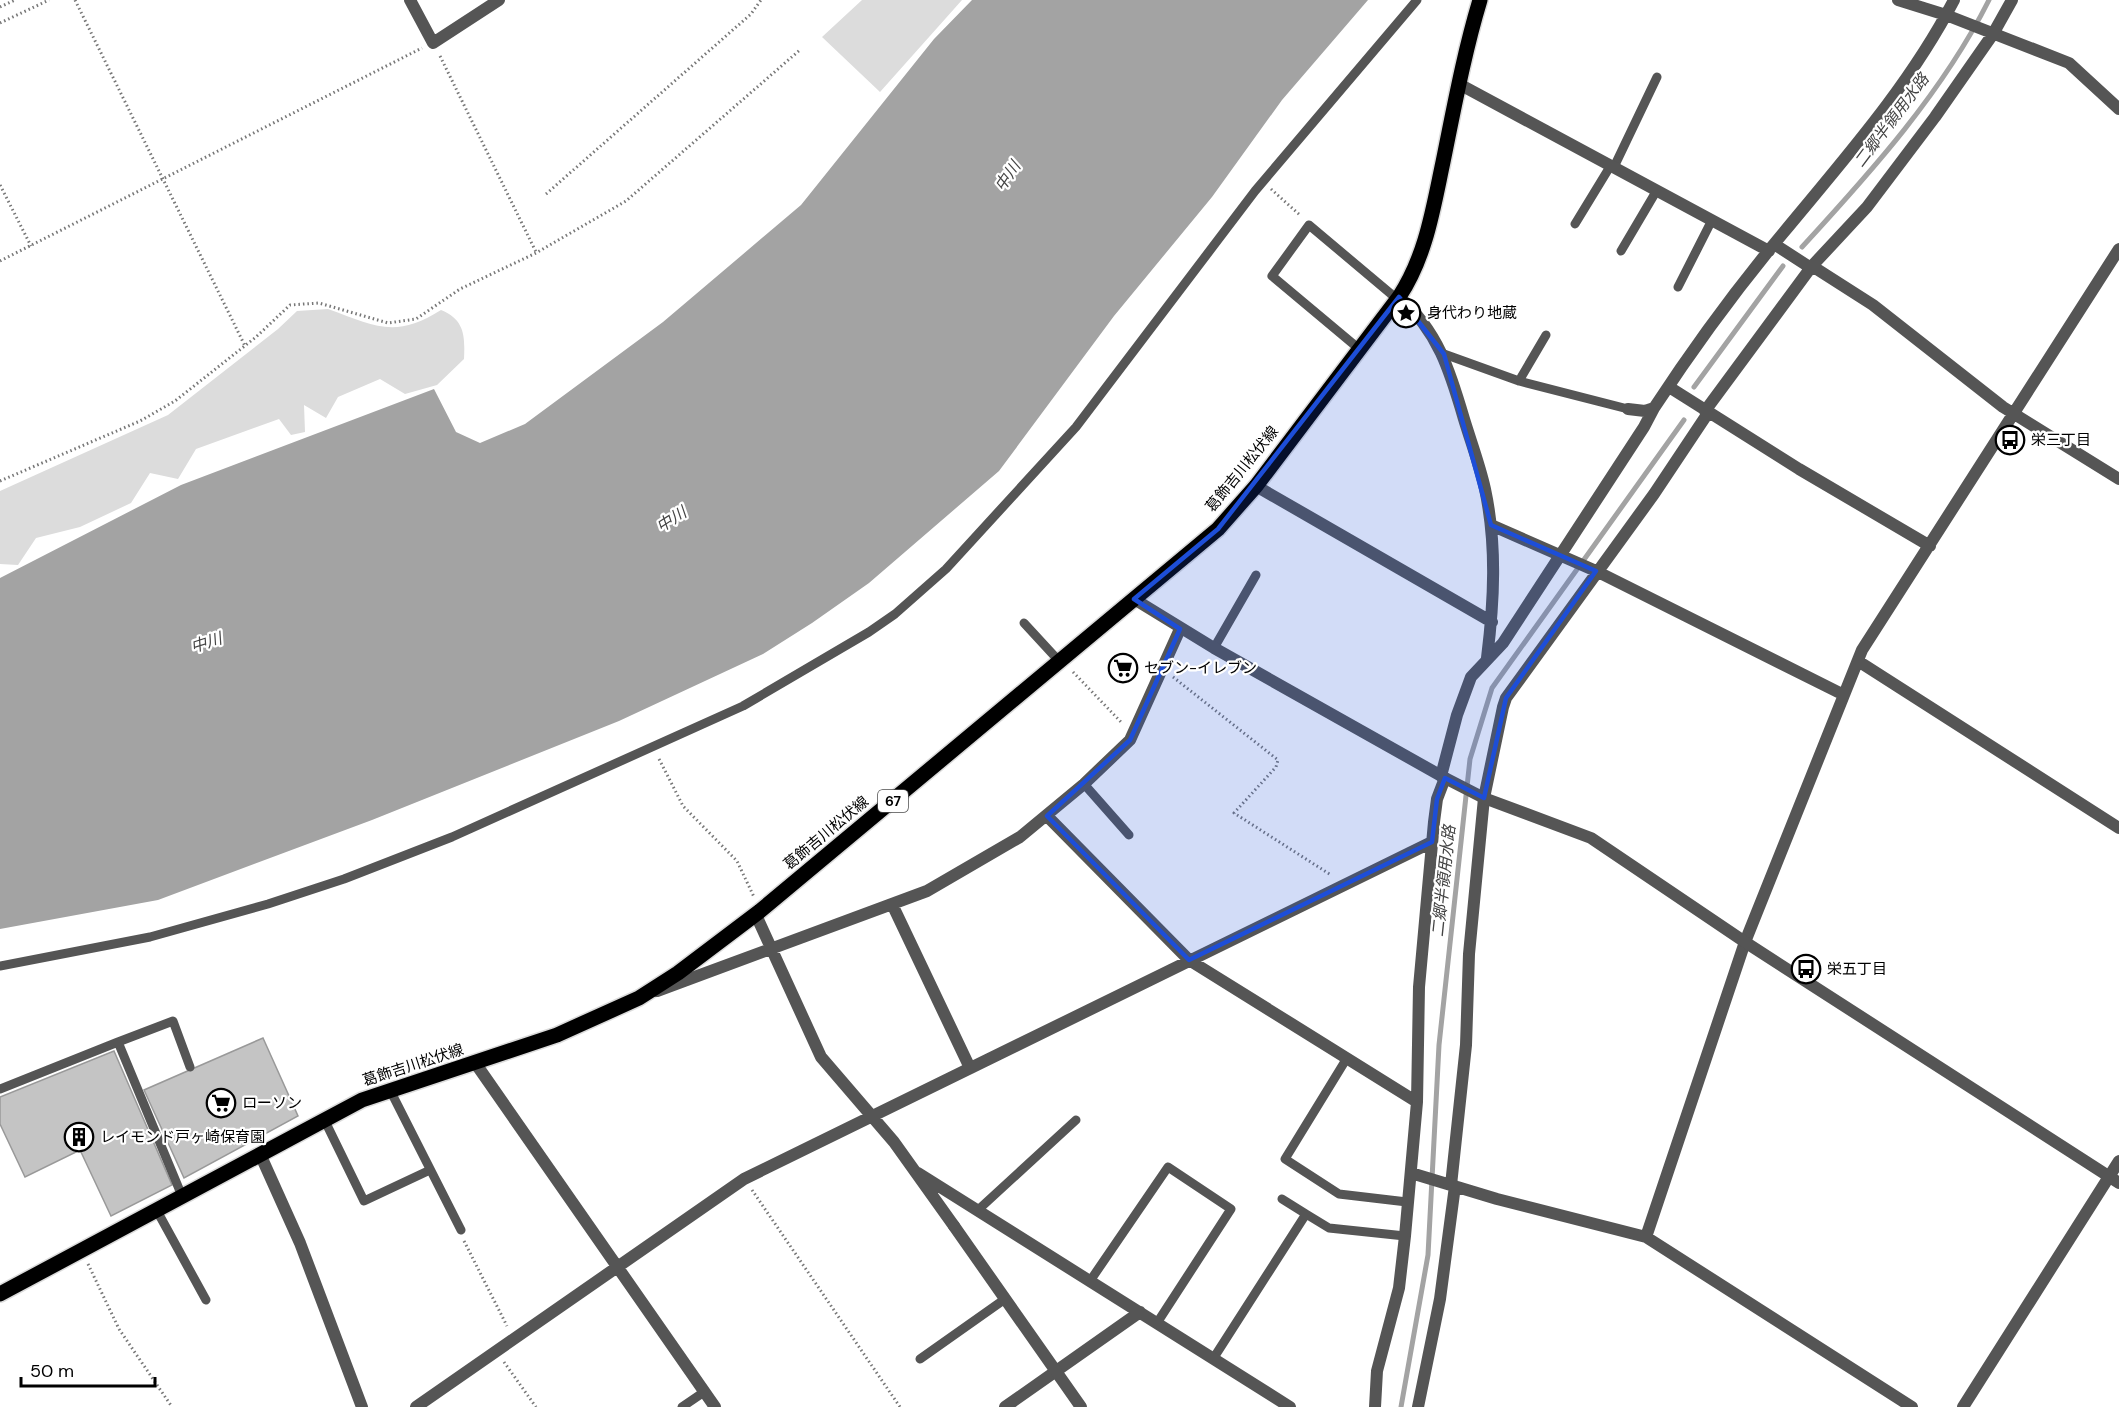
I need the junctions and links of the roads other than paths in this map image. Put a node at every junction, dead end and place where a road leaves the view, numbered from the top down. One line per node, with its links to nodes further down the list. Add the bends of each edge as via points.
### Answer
1 (410, 0): 2 (street, via 433,43)
2 (499, 0)
3 (1417, 0): 60 (lane, via 1263,182 1076,427 932,582 868,632 743,706 452,837 344,879 150,937)
4 (1480, 0): 11 (main road, 葛飾吉川松伏線 / 67)
5 (1898, 0): 8 (street)
6 (1954, 0): 8 (street)
7 (2012, 0): 9 (street)
8 (1946, 15): 9 (street); 17 (street, via 1855,148)
9 (1993, 34): 12 (street, via 2069,63); 20 (street, via 1867,207)
10 (1657, 77): 13 (lane)
11 (1459, 84): 13 (street); 22 (main road, 葛飾吉川松伏線 / 67, via 1425,242)
12 (2119, 109)
13 (1612, 166): 14 (street); 16 (lane)
14 (1657, 190): 15 (street); 19 (lane)
15 (1712, 220): 17 (street); 21 (lane)
16 (1575, 224)
17 (1772, 248): 20 (street); 27 (street)
18 (2119, 249): 31 (street)
19 (1621, 251)
20 (1811, 267): 30 (street); 31 (street, via 1873,305 1959,375)
21 (1678, 287)
22 (1398, 298): 24 (main road, 葛飾吉川松伏線 / 67); 24 (lane, via 1309,225 1272,276); 25 (street, via 1417,315)
23 (1546, 335): 26 (lane)
24 (1358, 348): 33 (main road, 葛飾吉川松伏線 / 67)
25 (1444, 354): 26 (lane); 34 (street, via 1484,488)
26 (1519, 381): 29 (lane)
27 (1669, 387): 28 (street); 30 (street)
28 (1654, 408): 29 (street); 36 (street)
29 (1628, 409)
30 (1706, 412): 35 (street); 37 (street, via 1654,494)
31 (2015, 414): 32 (street); 35 (street)
32 (2119, 479)
33 (1256, 486): 39 (main road, 葛飾吉川松伏線 / 67, via 1218,529); 40 (street)
34 (1491, 525): 36 (street); 40 (street)
35 (1930, 546): 46 (street)
36 (1562, 556): 37 (street); 44 (street, via 1503,643)
37 (1596, 571): 47 (street); 50 (street, via 1506,698)
38 (1256, 575): 43 (lane)
39 (1134, 600): 42 (street); 45 (main road, 葛飾吉川松伏線 / 67)
40 (1492, 622): 44 (street)
41 (1024, 623): 45 (lane)
42 (1180, 629): 43 (street); 49 (street, via 1133,734 1117,755)
43 (1214, 648): 48 (street)
44 (1487, 658): 48 (street, via 1465,692)
45 (1060, 661): 56 (main road, 葛飾吉川松伏線 / 67)
46 (1858, 662): 47 (street); 52 (street)
47 (1845, 695): 57 (street)
48 (1443, 777): 50 (street); 54 (street)
49 (1084, 784): 51 (street); 53 (lane)
50 (1484, 798): 57 (street, via 1591,838); 79 (street, via 1468,954 1466,1045)
51 (1047, 816): 55 (street, via 1020,837 927,891); 59 (street)
52 (2119, 828)
53 (1129, 836)
54 (1432, 842): 59 (street); 69 (street, via 1419,987)
55 (892, 904): 58 (street); 66 (street)
56 (758, 913): 58 (street); 61 (main road, 葛飾吉川松伏線 / 67)
57 (1745, 942): 78 (street); 88 (street)
58 (773, 950): 61 (street); 70 (street, via 821,1057)
59 (1189, 960): 63 (street); 66 (street)
60 (0, 966)
61 (639, 998): 64 (main road, 葛飾吉川松伏線 / 67, via 557,1035)
62 (118, 1042): 65 (lane, via 173,1021); 67 (lane); 80 (lane)
63 (1347, 1058): 69 (street); 82 (lane, via 1285,1159 1339,1194)
64 (476, 1064): 68 (main road, 葛飾吉川松伏線 / 67); 89 (street)
65 (190, 1067)
66 (970, 1068): 70 (street)
67 (0, 1089)
68 (390, 1090): 71 (main road, 葛飾吉川松伏線 / 67); 75 (lane)
69 (1417, 1102): 77 (street)
70 (873, 1116): 76 (street); 89 (street, via 744,1179)
71 (324, 1119): 73 (main road, 葛飾吉川松伏線 / 67); 75 (lane, via 364,1201)
72 (1076, 1120): 84 (lane)
73 (260, 1154): 80 (main road, 葛飾吉川松伏線 / 67); 100 (street, via 304,1252)
74 (2119, 1161): 78 (street)
75 (430, 1170): 86 (lane)
76 (918, 1173): 84 (street); 92 (street)
77 (1411, 1173): 79 (street); 82 (street)
78 (2114, 1180): 110 (street)
79 (1452, 1185): 88 (street); 108 (street, via 1440,1299)
80 (182, 1196): 83 (main road, 葛飾吉川松伏線 / 67)
81 (1282, 1199): 85 (lane)
82 (1407, 1202): 87 (street)
83 (156, 1209): 91 (main road, 葛飾吉川松伏線 / 67); 93 (lane)
84 (978, 1210): 90 (street)
85 (1306, 1214): 87 (lane, via 1329,1228); 97 (lane)
86 (461, 1230)
87 (1405, 1236): 107 (street, via 1399,1288 1377,1371)
88 (1646, 1237): 109 (street)
89 (617, 1266): 99 (street); 101 (street)
90 (1090, 1281): 94 (street); 95 (lane, via 1168,1167 1231,1209)
91 (0, 1294)
92 (1005, 1299): 96 (lane); 98 (street)
93 (206, 1300)
94 (1140, 1312): 95 (street); 98 (street)
95 (1157, 1323): 97 (street)
96 (921, 1359)
97 (1213, 1359): 106 (street)
98 (1056, 1372): 104 (street); 105 (street)
99 (704, 1392): 102 (lane); 103 (street)
100 (362, 1407)
101 (416, 1407)
102 (682, 1407)
103 (715, 1407)
104 (1005, 1407)
105 (1081, 1407)
106 (1290, 1407)
107 (1375, 1407)
108 (1418, 1407)
109 (1912, 1407)
110 (1963, 1407)

